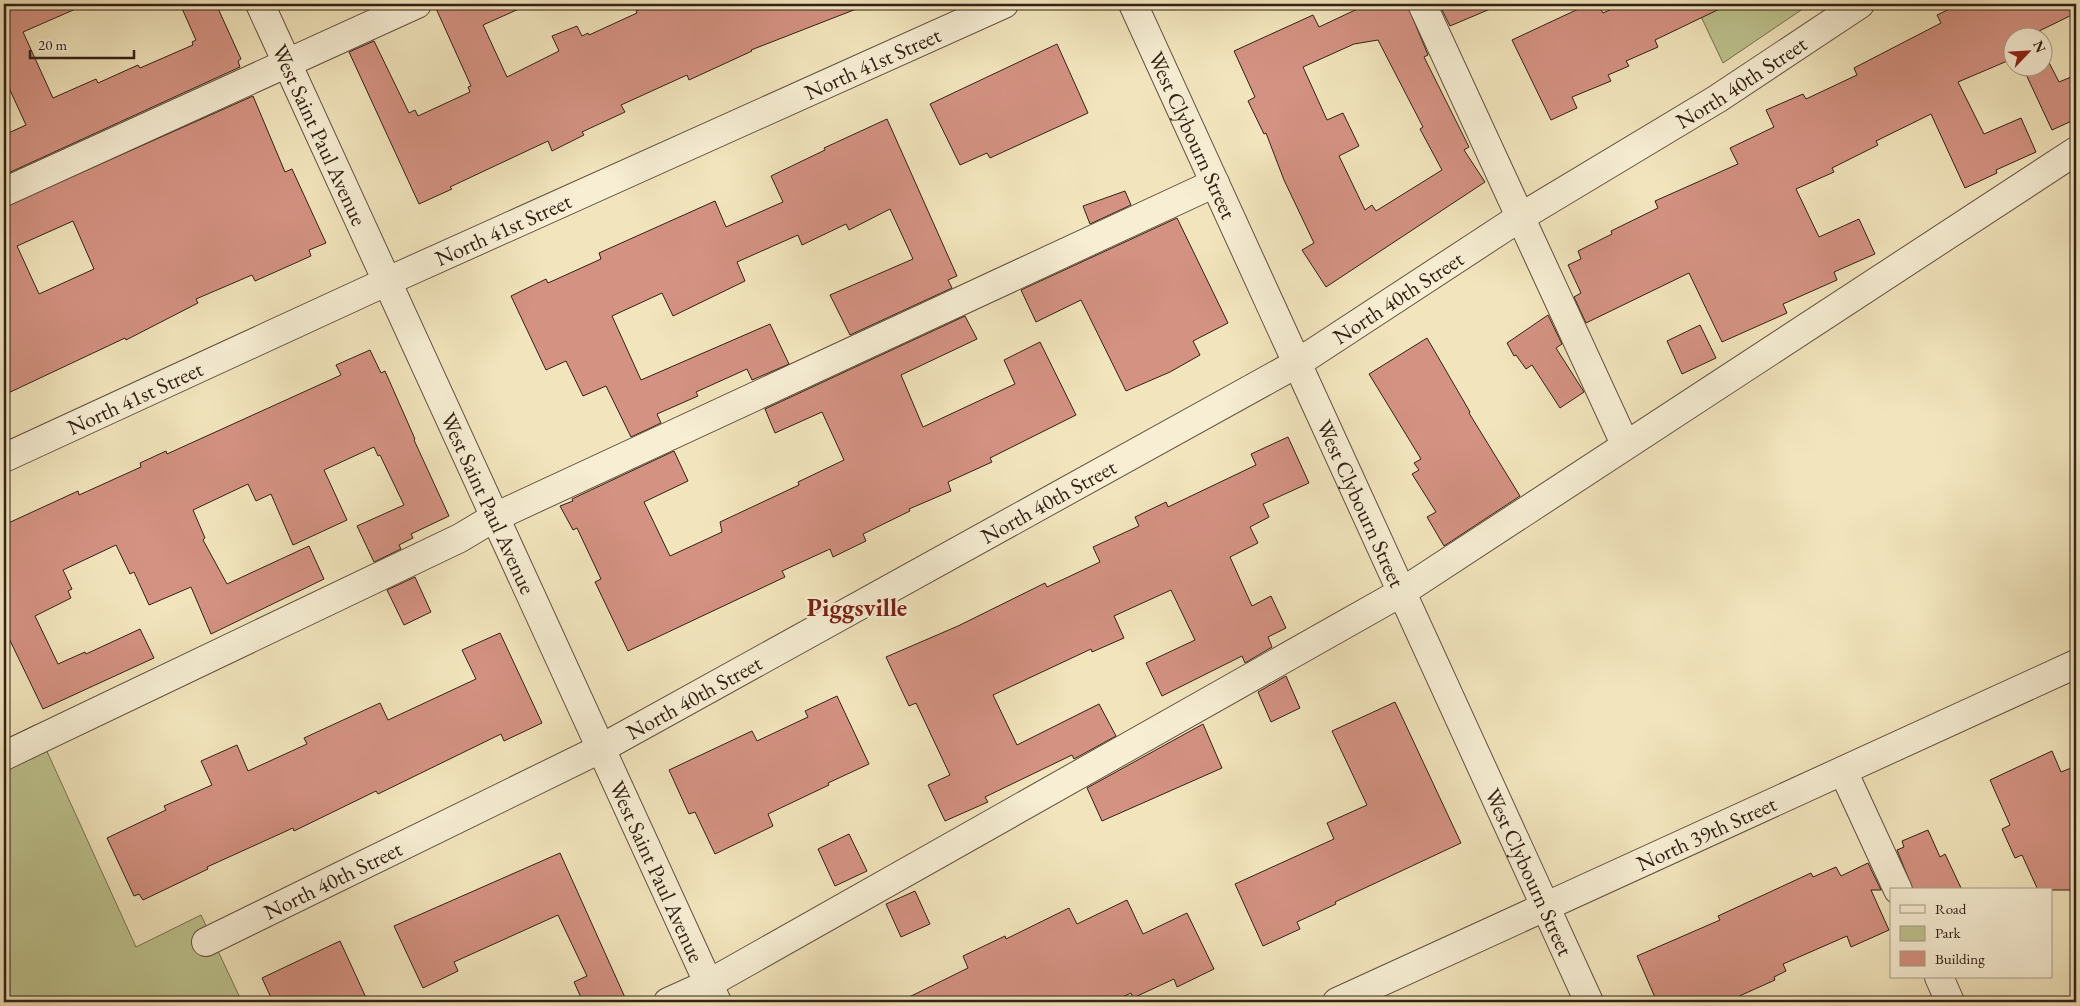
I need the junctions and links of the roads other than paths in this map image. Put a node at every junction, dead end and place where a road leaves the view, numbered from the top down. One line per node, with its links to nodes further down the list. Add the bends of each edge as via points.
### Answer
1 (260, 4): 7 (street, West Saint Paul Avenue)
2 (417, 4): 7 (street)
3 (1004, 4): 12 (street, North 41st Street)
4 (1133, 4): 9 (street, West Clybourn Street)
5 (1422, 4): 11 (street)
6 (1860, 4): 11 (street, North 40th Street, via 1717,99)
7 (287, 62): 10 (street); 12 (street, West Saint Paul Avenue)
8 (2076, 151): 14 (street)
9 (1216, 183): 13 (street, West Clybourn Street); 16 (street)
10 (4, 192)
11 (1519, 218): 13 (street, North 40th Street); 14 (street)
12 (388, 281): 15 (street, North 41st Street); 16 (street, West Saint Paul Avenue)
13 (1296, 364): 17 (street, West Clybourn Street); 19 (street, North 40th Street)
14 (1625, 444): 17 (street)
15 (4, 458)
16 (495, 516): 19 (street, West Saint Paul Avenue); 20 (street, via 460,538)
17 (1402, 592): 23 (street, West Clybourn Street); 26 (street)
18 (2076, 664): 21 (street, North 39th Street)
19 (600, 749): 24 (street, North 40th Street); 26 (street, West Saint Paul Avenue)
20 (4, 756)
21 (1843, 771): 22 (street); 23 (street, North 39th Street)
22 (1897, 888)
23 (1546, 906): 28 (street, North 39th Street); 29 (street, West Clybourn Street)
24 (206, 942)
25 (1939, 978): 30 (street)
26 (712, 993): 27 (street)
27 (668, 1002)
28 (1337, 1002)
29 (1590, 1002)
30 (1950, 1002)

